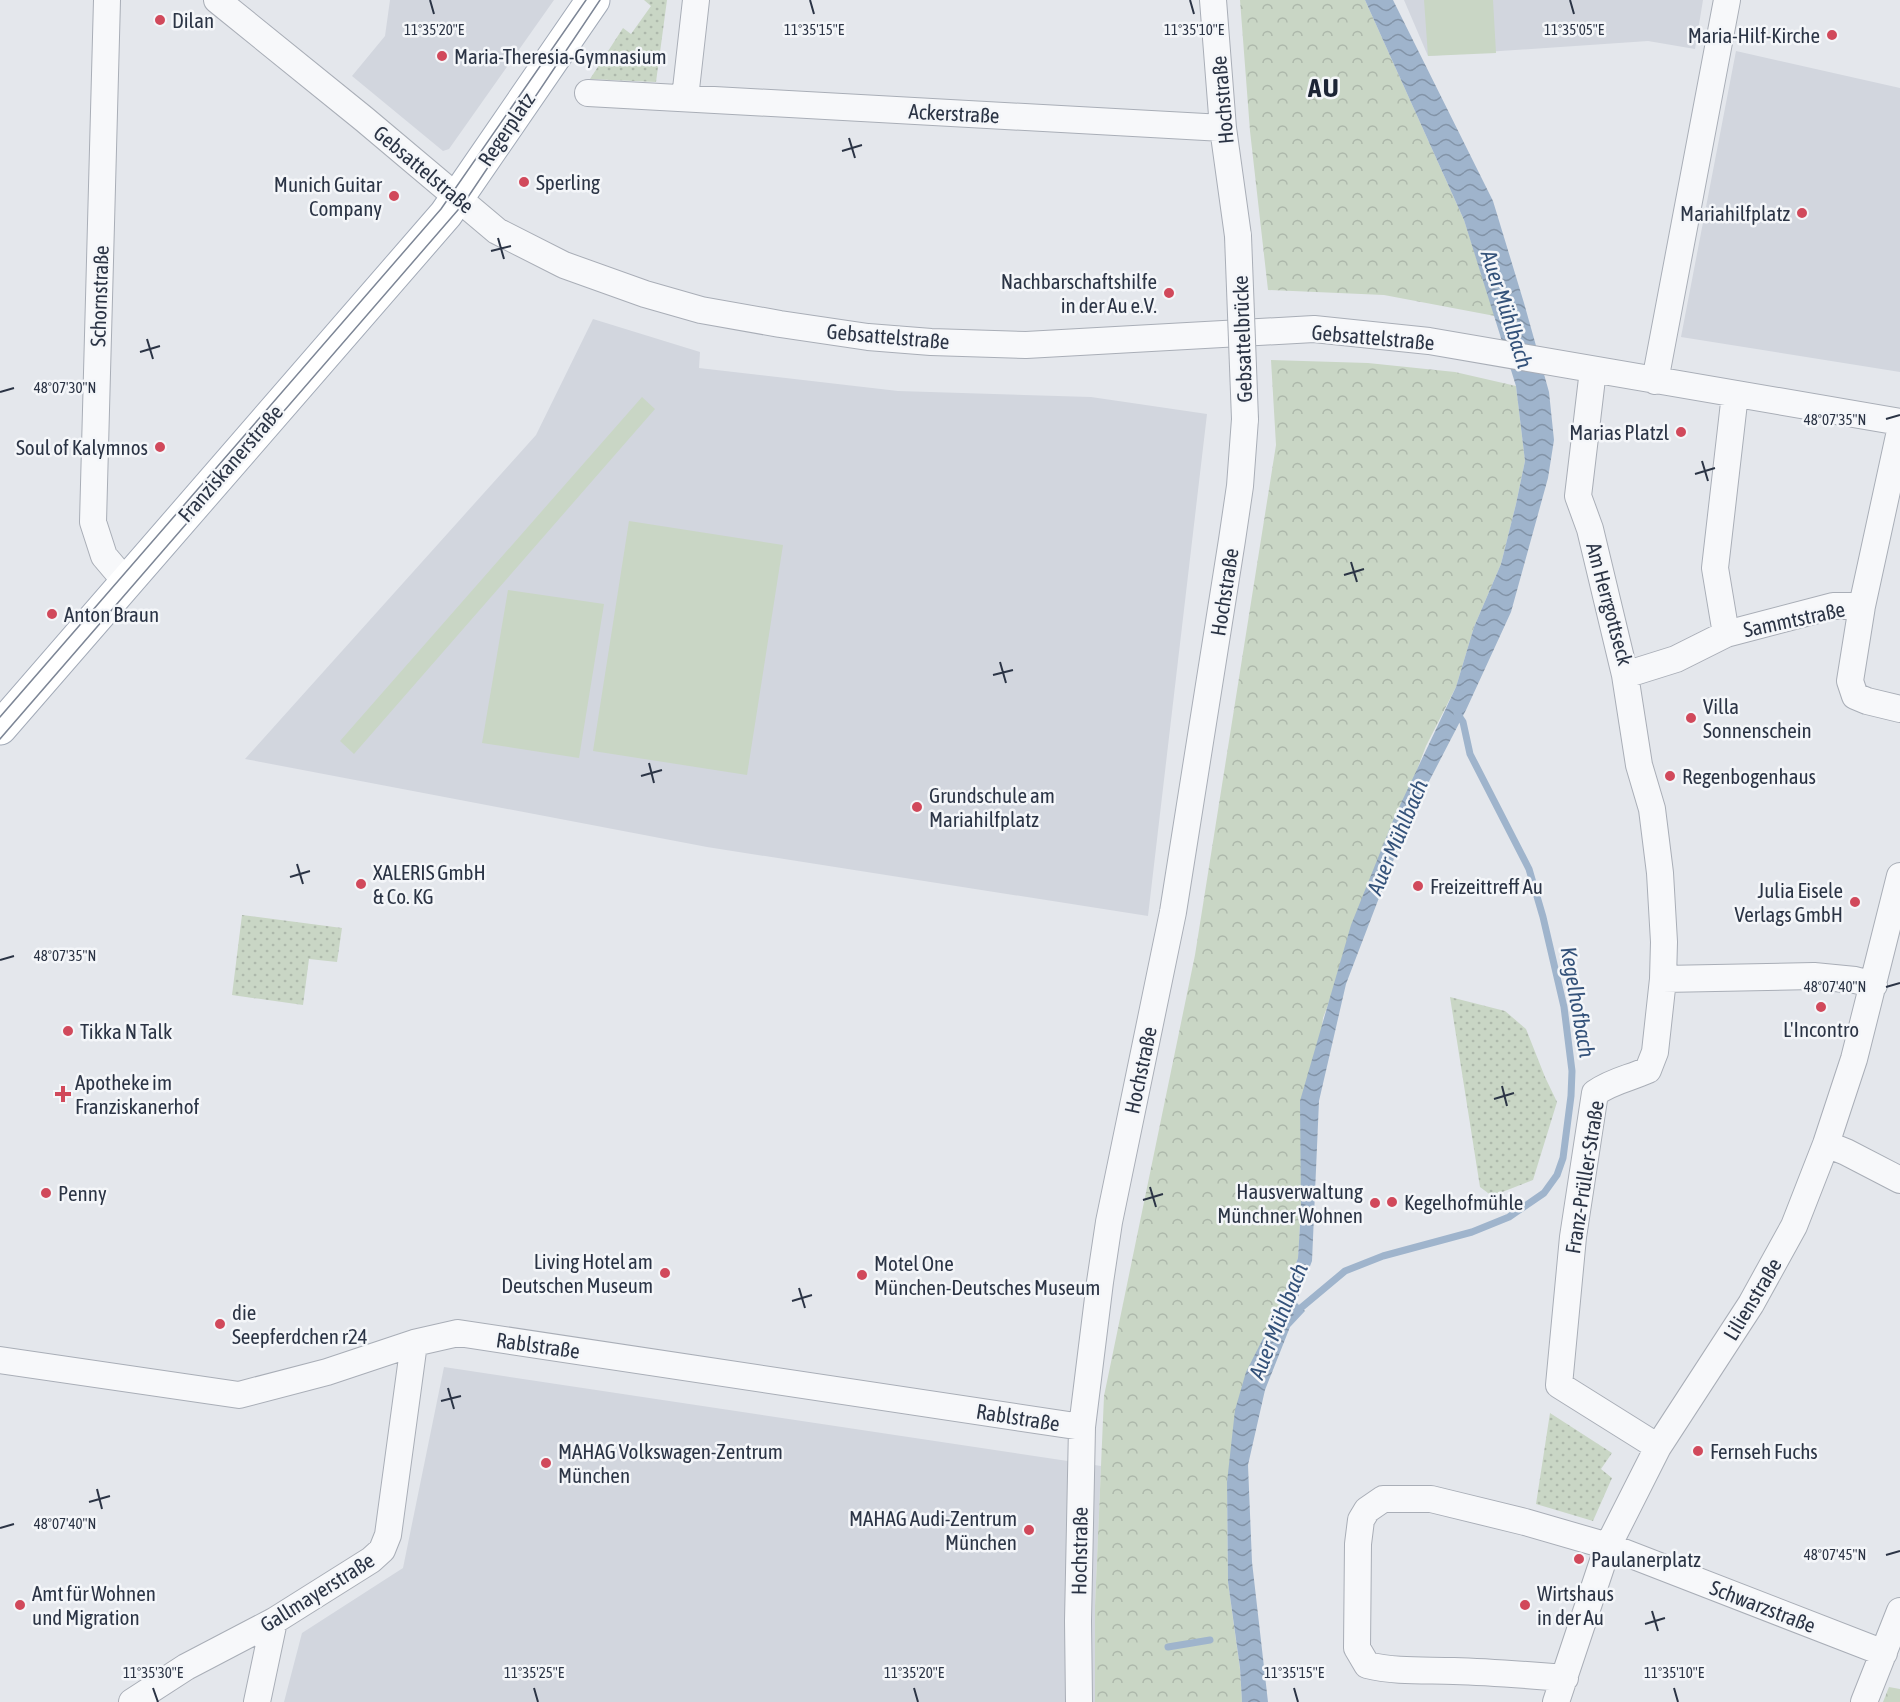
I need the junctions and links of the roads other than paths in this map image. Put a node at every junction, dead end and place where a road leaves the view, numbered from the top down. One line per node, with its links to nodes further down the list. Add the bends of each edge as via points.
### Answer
1 (107, 0): 18 (street, Schornstraße, via 93,522 105,556)
2 (217, 0): 10 (street, Gebsattelstraße)
3 (593, 0): 10 (main road, Regerplatz)
4 (696, 0): 8 (street)
5 (1213, 0): 9 (street, Hochstraße)
6 (1727, 0): 13 (street)
7 (588, 93): 8 (street)
8 (685, 98): 9 (street, Ackerstraße)
9 (1223, 128): 11 (street, Hochstraße)
10 (459, 198): 12 (street, Gebsattelstraße, via 497,231 564,265 679,304 780,324 868,337 1026,345 1314,329 1446,344); 18 (main road, Franziskanerstraße)
11 (1238, 236): 16 (street, Gebsattelbrücke, bridge)
12 (1583, 368): 13 (street, Gebsattelstraße); 21 (street, Am Herrgottseck, via 1578,496 1590,529)
13 (1655, 381): 14 (street)
14 (1735, 394): 15 (street); 20 (street, via 1715,568)
15 (1900, 422)
16 (1244, 431): 31 (street, Hochstraße, via 1240,486 1173,912 1109,1222)
17 (1900, 431): 19 (street, Sammtstraße)
18 (126, 582): 23 (main road, Franziskanerstraße)
19 (1862, 606): 20 (street, Sammtstraße, via 1833,606); 22 (street, Sammtstraße, via 1850,681 1855,696)
20 (1726, 634): 21 (street, Am Herrgottseck, via 1676,659)
21 (1625, 675): 25 (street, Franz-Prüller-Straße, via 1640,765 1652,809 1660,873)
22 (1900, 709)
23 (0, 728)
24 (1900, 876): 26 (street, Lilienstraße)
25 (1663, 980): 26 (street, via 1814,976); 32 (street, Franz-Prüller-Straße, via 1655,1052 1648,1070 1610,1083 1596,1093 1573,1237 1559,1385)
26 (1874, 985): 27 (street, Lilienstraße)
27 (1826, 1144): 28 (street); 32 (street, Lilienstraße, via 1794,1226 1751,1304)
28 (1900, 1180)
29 (414, 1343): 30 (street, Rablstraße, via 327,1372 239,1395); 31 (street, Rablstraße, via 458,1333); 35 (street, Gallmayerstraße, via 388,1535 382,1550)
30 (0, 1360)
31 (1082, 1427): 40 (street, Hochstraße)
32 (1658, 1447): 33 (street, Lilienstraße)
33 (1608, 1546): 36 (street, Schwarzstraße); 37 (street, Lilienstraße); 37 (street, via 1431,1499 1383,1499 1367,1510 1361,1520 1358,1648 1367,1665)
34 (1900, 1611): 36 (street)
35 (274, 1621): 38 (street, Gallmayerstraße, via 186,1667); 39 (street)
36 (1884, 1653): 42 (street)
37 (1565, 1678): 41 (street, Lilienstraße)
38 (132, 1702)
39 (256, 1702)
40 (1079, 1702)
41 (1556, 1702)
42 (1864, 1702)

